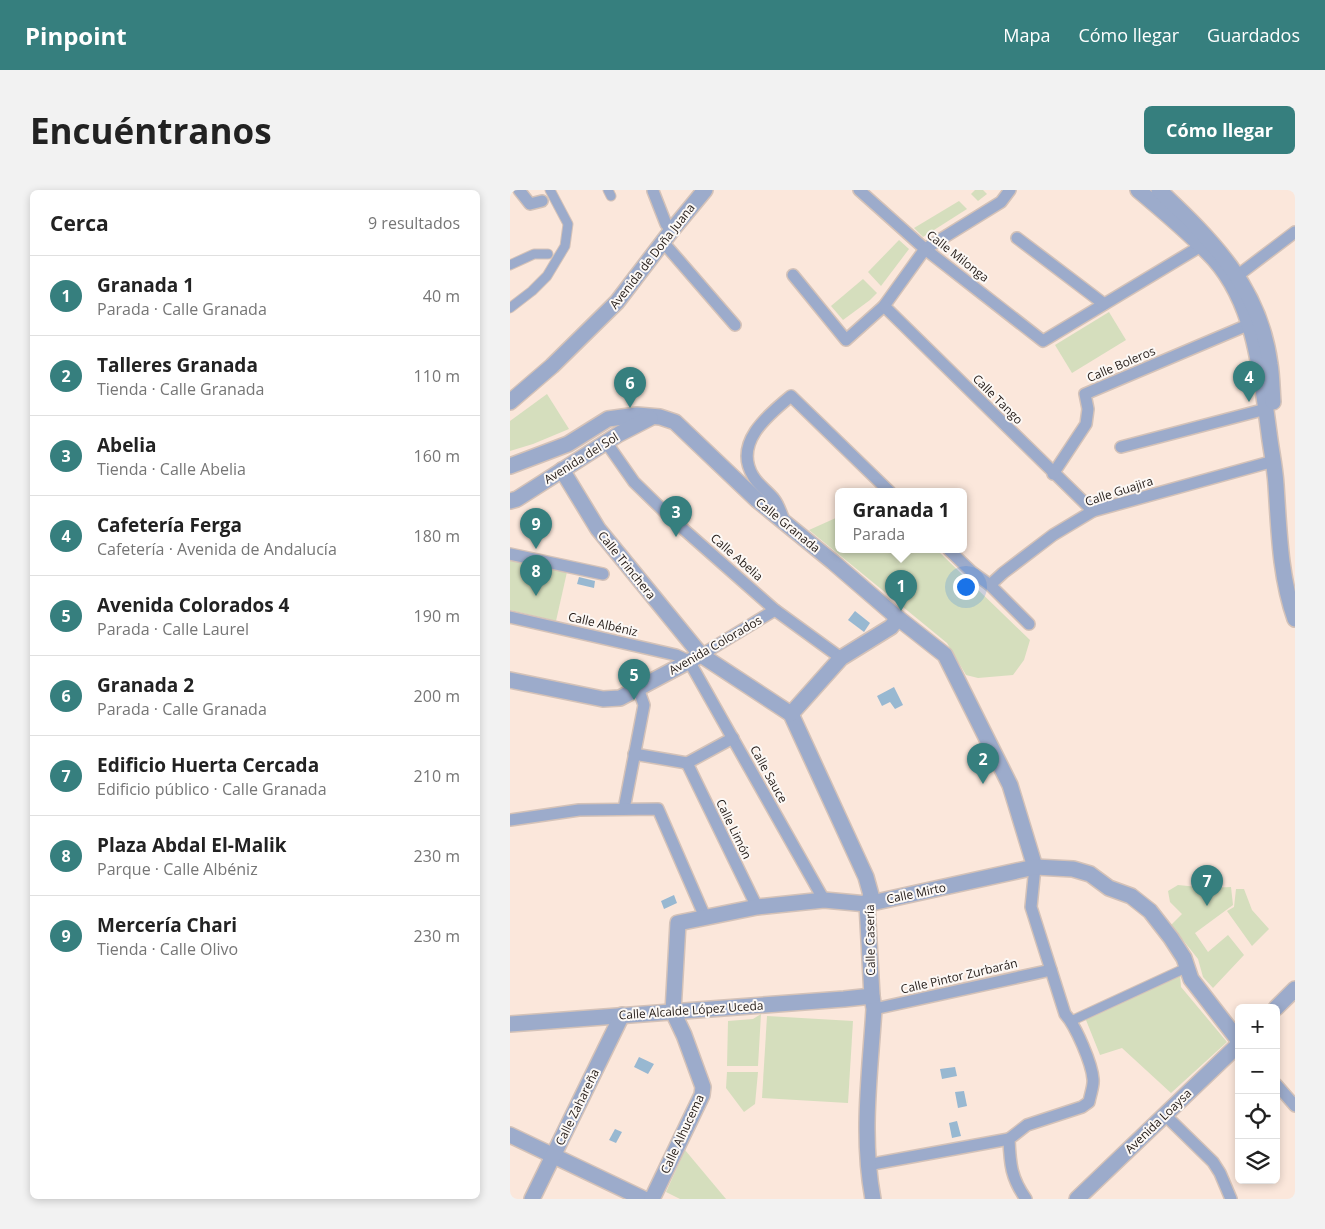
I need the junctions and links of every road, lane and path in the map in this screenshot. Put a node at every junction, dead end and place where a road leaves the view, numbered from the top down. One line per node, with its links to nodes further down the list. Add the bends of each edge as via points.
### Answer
1 (519, 190): 10 (street, via 530,204)
2 (550, 190): 25 (street, via 568,224 565,246 546,276)
3 (705, 190): 12 (street, Avenida de Doña Juana)
4 (858, 190): 18 (street, Calle Milonga)
5 (1010, 190): 18 (street, via 1001,202)
6 (1138, 190): 11 (street)
7 (1148, 190): 11 (street, via 1165,205)
8 (1159, 190): 17 (street)
9 (653, 191): 12 (street, via 666,224)
10 (542, 201)
11 (1171, 219): 16 (street)
12 (672, 230): 15 (street, Avenida de Doña Juana)
13 (1295, 232): 22 (street)
14 (1017, 238): 23 (street)
15 (663, 242): 27 (street); 29 (street, Avenida de Doña Juana, via 617,302)
16 (1201, 246): 17 (street); 23 (street); 26 (street, via 1226,275)
17 (1216, 247): 22 (street)
18 (926, 249): 23 (street, Calle Milonga, via 1043,341); 24 (street)
19 (548, 254): 20 (street, via 534,254)
20 (510, 265)
21 (793, 274): 24 (street, via 846,340)
22 (1237, 276): 28 (street, via 1259,321)
23 (1104, 304)
24 (884, 306): 37 (street, Calle Tango)
25 (510, 308)
26 (1250, 324): 28 (street, via 1257,331 1263,356); 30 (street); 37 (street, Calle Boleros, via 1085,394 1086,424)
27 (735, 325)
28 (1270, 364): 34 (street, via 1276,444)
29 (510, 402)
30 (1266, 409): 33 (street); 34 (street)
31 (653, 416): 32 (street, Avenida del Sol); 35 (street, Calle Granada, via 608,419 568,444); 41 (street, Calle Granada, via 675,422 757,500)
32 (606, 442): 36 (street, Avenida del Sol); 46 (street, Calle Abelia, via 634,482)
33 (1121, 447)
34 (1274, 461): 40 (street, Calle Guajira); 49 (street, via 1283,568)
35 (510, 466)
36 (562, 470): 39 (street, Avenida del Sol); 51 (street, Calle Trinchera, via 598,529)
37 (1054, 474): 40 (street, Calle Tango)
38 (886, 488): 41 (street, via 791,396 769,414 749,440 746,456 753,476 775,501)
39 (510, 501)
40 (1093, 511): 45 (street, Calle Guajira, via 1054,535)
41 (785, 522): 48 (street, Calle Granada)
42 (952, 553): 45 (street)
43 (510, 554): 44 (street)
44 (603, 574)
45 (990, 585): 50 (street)
46 (775, 610): 51 (street, Avenida Colorados); 52 (street, Calle Abelia)
47 (510, 617): 51 (street, Calle Albéniz)
48 (898, 618): 52 (street, via 891,627); 61 (street, Calle Granada, via 945,654 1010,785)
49 (1295, 619)
50 (1029, 624)
51 (695, 658): 54 (street, Avenida Colorados); 55 (street); 56 (street, Calle Sauce)
52 (841, 658): 55 (street)
53 (510, 680): 54 (street, Avenida Colorados, via 603,699 620,698)
54 (638, 688): 57 (street, via 644,705)
55 (791, 714): 63 (street, Calle Casería, via 866,877 871,895)
56 (733, 738): 58 (street); 62 (street, Calle Sauce)
57 (634, 754): 58 (street); 59 (street)
58 (687, 763): 64 (street, Calle Limón)
59 (624, 809): 60 (street, via 579,810); 65 (street, via 658,810)
60 (510, 820)
61 (1035, 867): 63 (street, Calle Mirto); 67 (street, via 1073,869 1090,874 1110,888 1130,896 1150,912 1171,938); 68 (street, via 1031,907)
62 (824, 900): 63 (street, Calle Mirto); 64 (street, Calle Mirto)
63 (867, 904): 70 (street, Calle Casería)
64 (757, 907): 65 (street, Calle Mirto)
65 (705, 917): 66 (street, Calle Mirto)
66 (678, 924): 72 (street, Calle Alhucema)
67 (1188, 968): 74 (street); 76 (street, via 1192,980)
68 (1050, 970): 70 (street, Calle Pintor Zurbarán); 74 (street)
69 (1295, 989): 71 (street)
70 (873, 1003): 72 (street, Calle Alcalde López Uceda, via 844,1000); 84 (street, Calle Casería)
71 (1280, 1004)
72 (673, 1012): 73 (street, Calle Alcalde López Uceda); 87 (street, Calle Alhucema, via 703,1087)
73 (622, 1015): 75 (street, Calle Alcalde López Uceda); 83 (street, Calle Zahareña)
74 (1071, 1021): 82 (street, via 1093,1079 1089,1102 1027,1125)
75 (510, 1024)
76 (1235, 1037)
77 (1235, 1046): 80 (street, Avenida Loaysa)
78 (1280, 1089): 79 (street)
79 (1295, 1106)
80 (1165, 1115): 90 (street, Avenida Loaysa); 91 (street, via 1213,1162)
81 (510, 1135): 83 (street)
82 (1009, 1139): 84 (street); 89 (street, via 1010,1166)
83 (553, 1156): 85 (street, Calle Zahareña); 86 (street)
84 (867, 1165): 88 (street, Calle Casería)
85 (532, 1199)
86 (644, 1199)
87 (652, 1199)
88 (873, 1199)
89 (1026, 1199)
90 (1077, 1199)
91 (1231, 1199)

